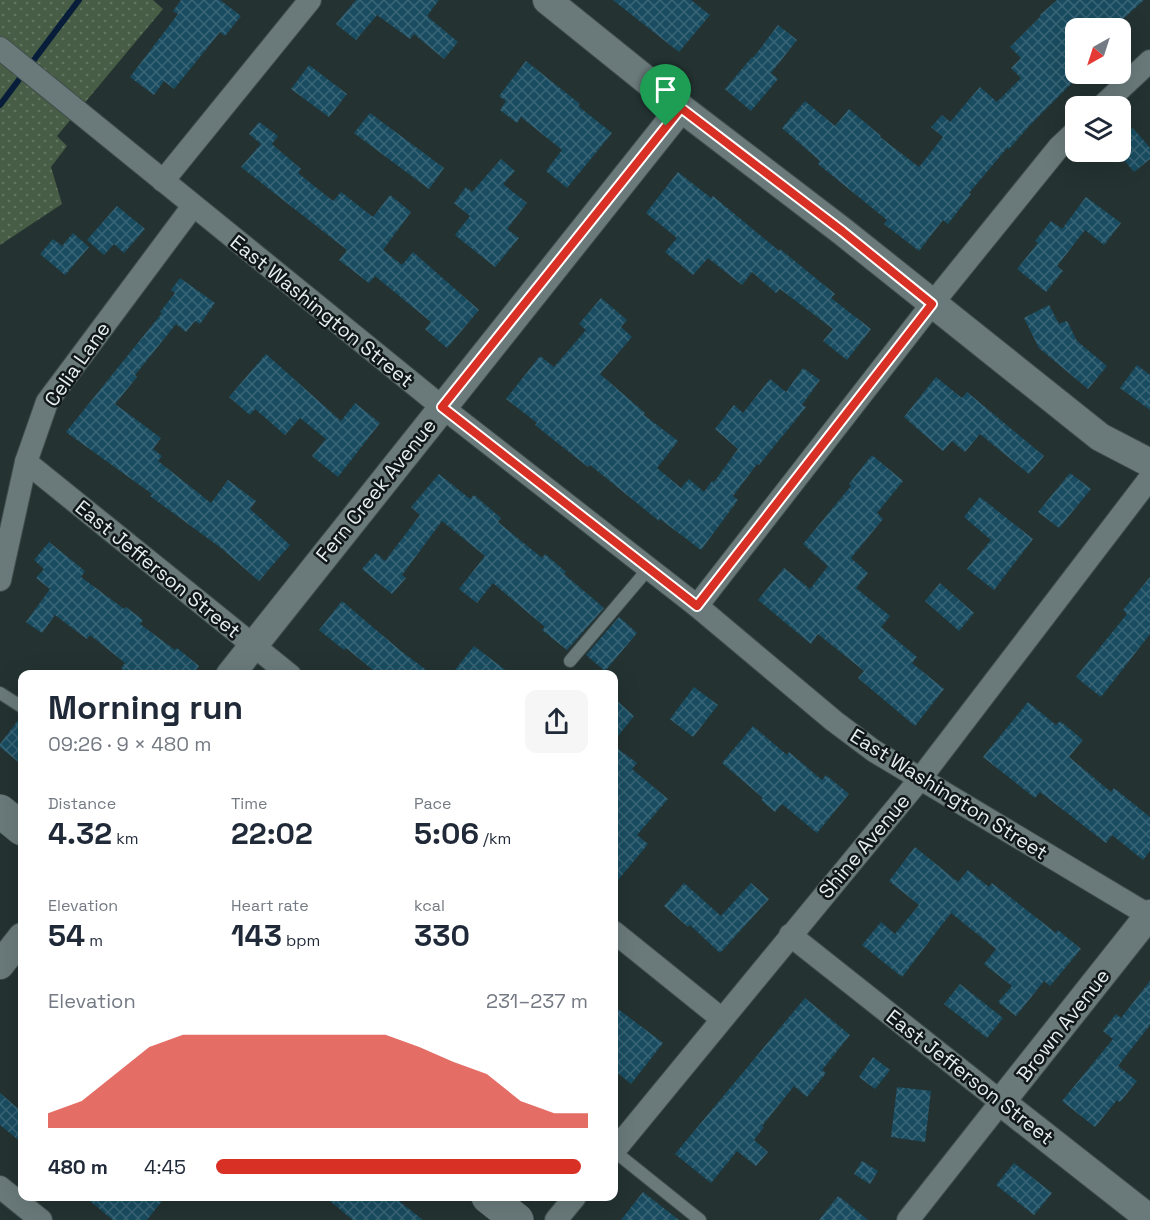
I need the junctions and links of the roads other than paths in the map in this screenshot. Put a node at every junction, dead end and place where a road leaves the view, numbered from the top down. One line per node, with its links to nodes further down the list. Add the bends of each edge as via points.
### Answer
1 (310, 0): 8 (street)
2 (547, 0): 6 (street)
3 (1, 49): 8 (street, East Washington Street)
4 (1150, 61): 5 (street)
5 (1113, 96)
6 (681, 108): 10 (street); 11 (street, Fern Creek Avenue)
7 (1065, 141): 10 (street)
8 (163, 181): 9 (street, East Washington Street)
9 (193, 206): 11 (street, East Washington Street); 12 (street, Celia Lane, via 47,402)
10 (932, 304): 13 (street, via 1100,437); 17 (street)
11 (442, 407): 15 (street, East Washington Street); 18 (street, Fern Creek Avenue)
12 (26, 462): 16 (street, Celia Lane); 18 (street, East Jefferson Street)
13 (1150, 463)
14 (1150, 478): 24 (street, Shine Avenue)
15 (648, 568): 17 (street, East Washington Street); 19 (lane)
16 (0, 580)
17 (697, 606): 24 (street, East Washington Street, via 834,721)
18 (252, 645): 20 (street, Fern Creek Avenue); 21 (street, East Jefferson Street)
19 (570, 661)
20 (234, 670)
21 (284, 670)
22 (0, 693): 23 (lane)
23 (18, 705)
24 (920, 779): 27 (street, East Washington Street); 29 (street, Shine Avenue)
25 (0, 811): 26 (main road)
26 (18, 826)
27 (1150, 915): 33 (street, Brown Avenue)
28 (618, 935): 32 (street)
29 (790, 935): 32 (street, Shine Avenue); 33 (street, East Jefferson Street)
30 (18, 942): 31 (street)
31 (0, 965)
32 (722, 1018): 34 (street, Shine Avenue)
33 (1001, 1102): 39 (street, East Jefferson Street); 44 (street, Brown Avenue)
34 (618, 1142)
35 (618, 1146): 43 (lane)
36 (0, 1187): 40 (street)
37 (493, 1201): 41 (main road)
38 (572, 1201): 42 (street)
39 (1150, 1219)
40 (41, 1220)
41 (517, 1220)
42 (556, 1220)
43 (700, 1220)
44 (908, 1220)

